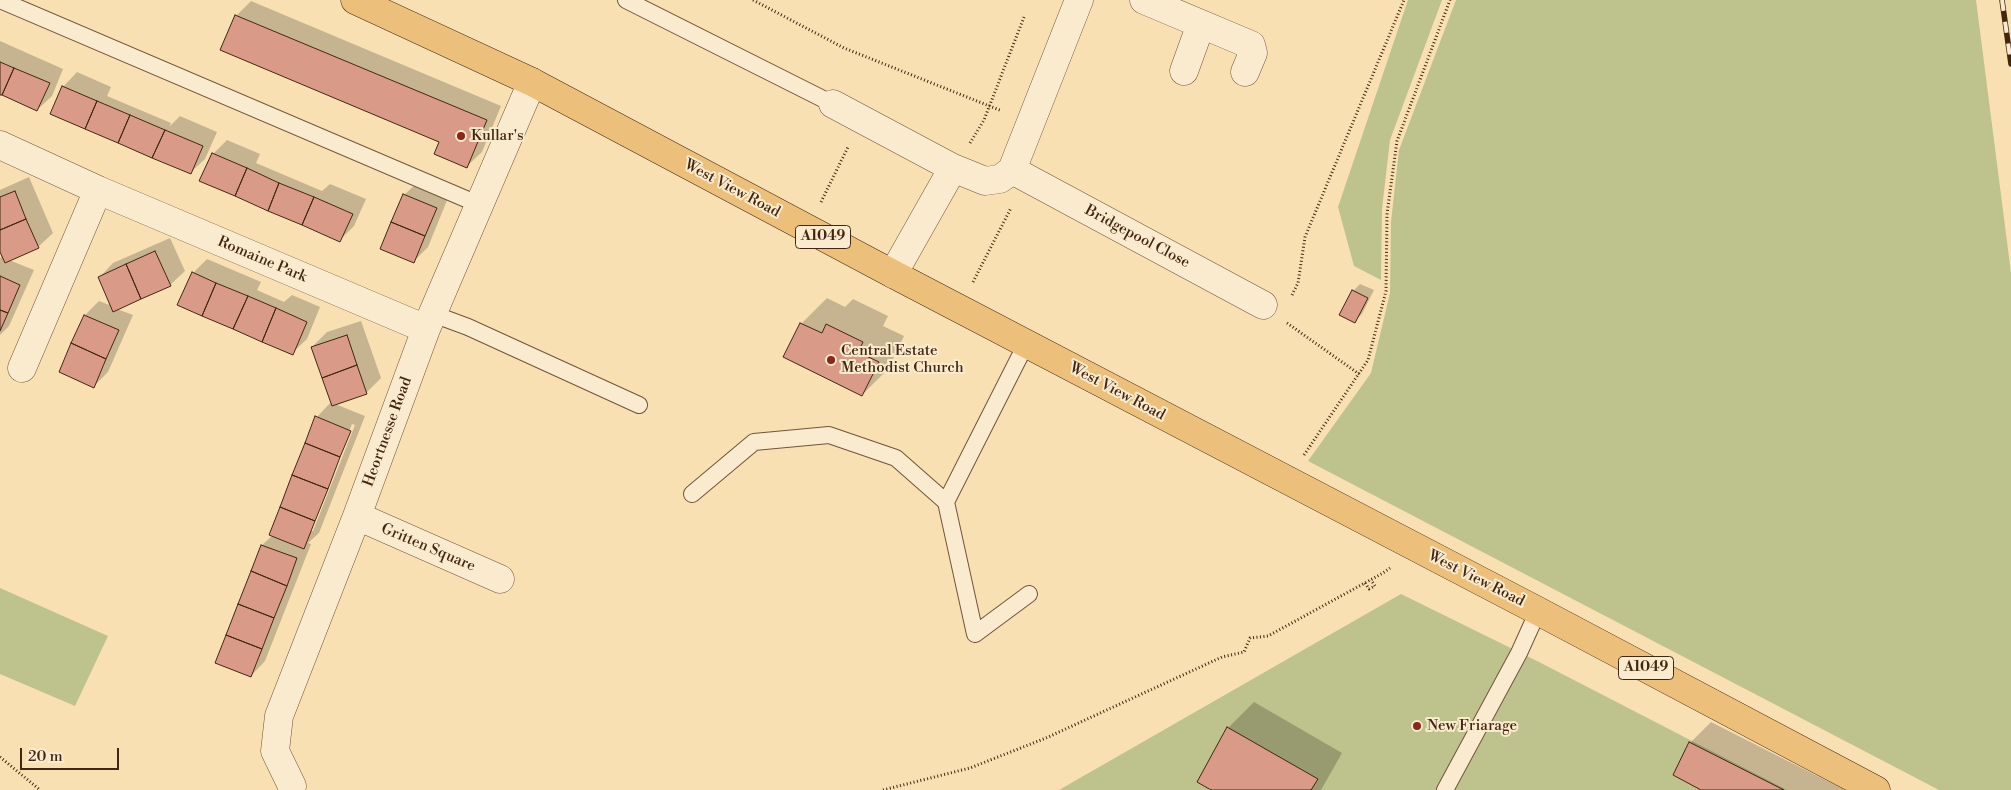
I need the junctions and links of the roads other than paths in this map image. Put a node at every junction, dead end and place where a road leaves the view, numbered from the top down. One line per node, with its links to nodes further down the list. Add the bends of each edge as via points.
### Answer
1 (0, 0): 15 (lane)
2 (355, 0): 9 (main road, West View Road / A1049)
3 (626, 0): 10 (lane)
4 (1079, 0): 13 (street)
5 (1144, 0): 6 (street)
6 (1201, 24): 7 (street); 8 (street, via 1251,45 1253,53)
7 (1184, 70)
8 (1245, 72)
9 (532, 82): 15 (street, Heortnesse Road); 16 (main road, West View Road / A1049)
10 (833, 104): 12 (street)
11 (0, 145): 14 (street, Romaine Park)
12 (953, 168): 13 (street, via 985,181 1000,179); 16 (street)
13 (1012, 170): 17 (street, Bridgepool Close)
14 (98, 190): 18 (street, Romaine Park); 20 (street)
15 (480, 205): 18 (street, Heortnesse Road)
16 (893, 274): 19 (main road, West View Road / A1049)
17 (1272, 312)
18 (430, 322): 21 (lane, via 468,327); 24 (street, Heortnesse Road)
19 (1026, 344): 23 (lane); 27 (main road, West View Road / A1049)
20 (22, 368)
21 (640, 405)
22 (692, 494): 23 (lane, via 754,442 829,436 896,458)
23 (946, 502): 26 (lane, via 975,634)
24 (357, 516): 25 (street, Gritten Square); 28 (street, Heortnesse Road, via 279,716 275,751)
25 (500, 579)
26 (1029, 594)
27 (1538, 611): 29 (lane, via 1520,654); 30 (main road, West View Road / A1049)
28 (292, 786)
29 (1445, 790)
30 (1876, 790)

